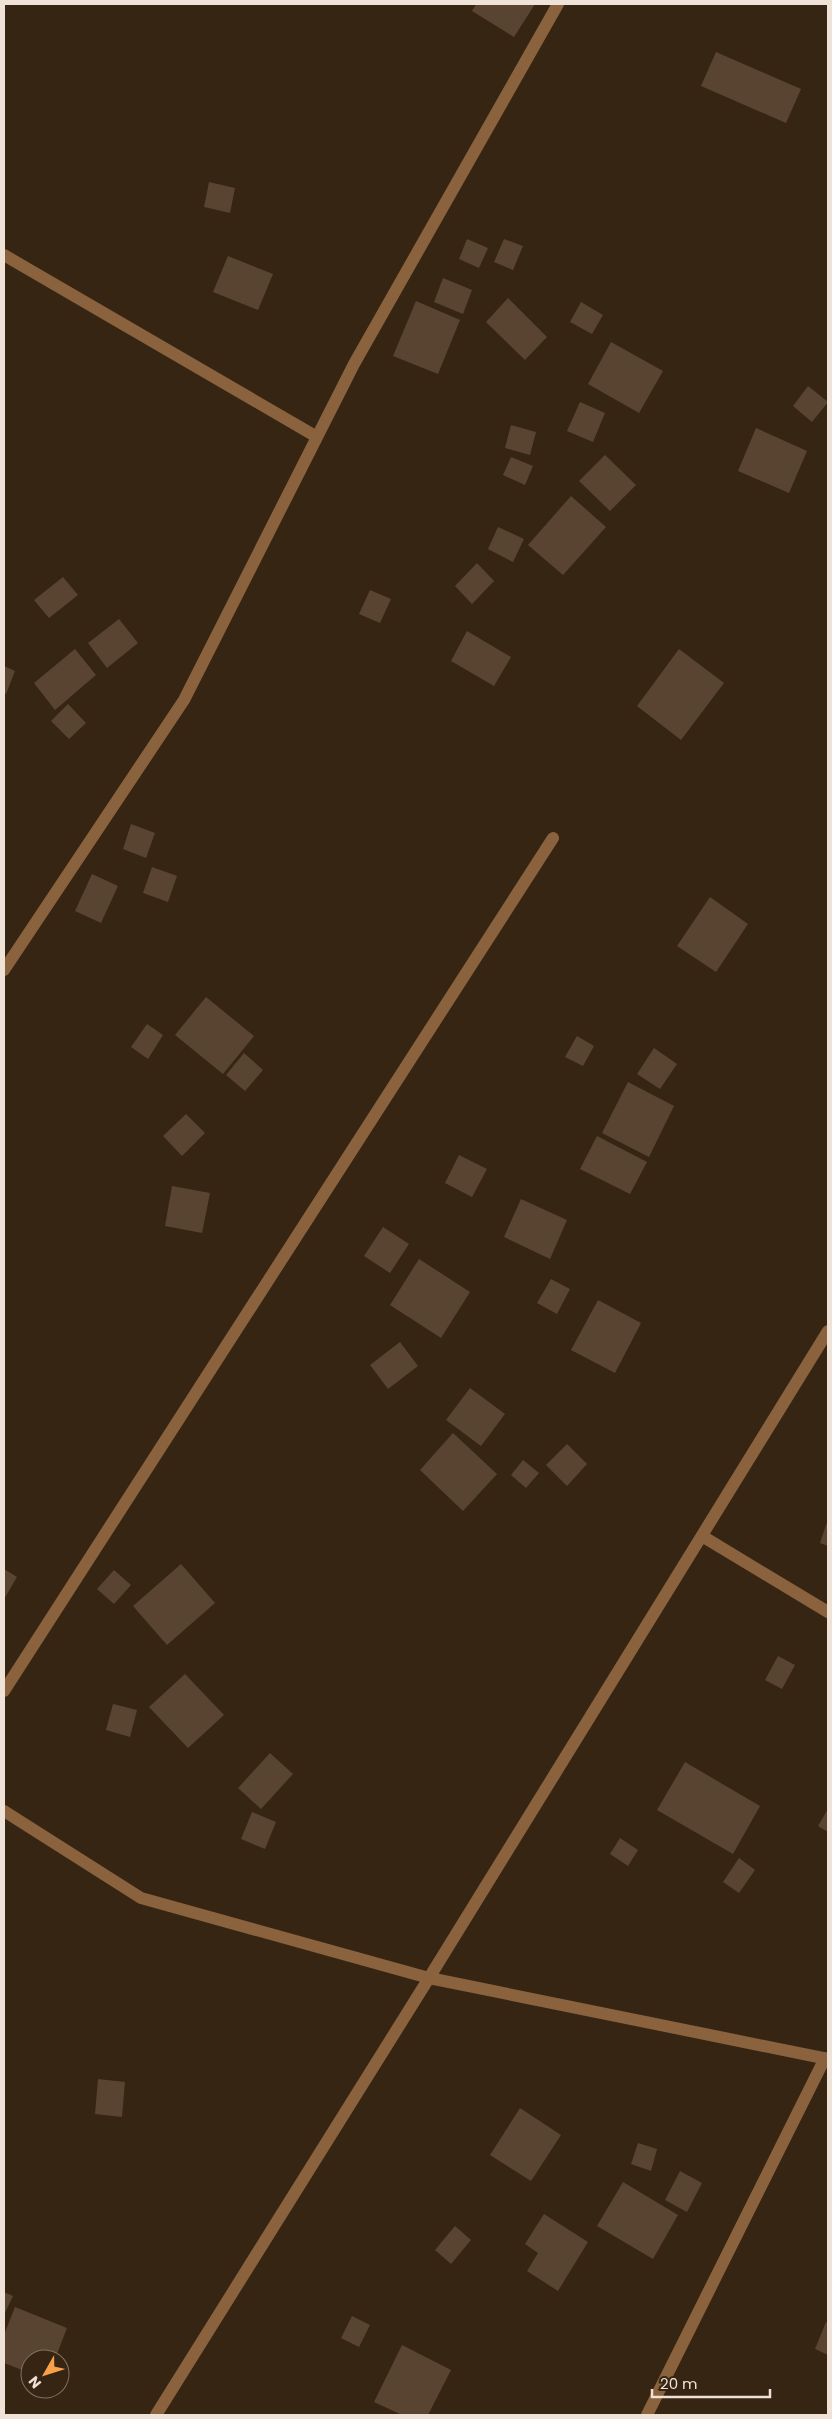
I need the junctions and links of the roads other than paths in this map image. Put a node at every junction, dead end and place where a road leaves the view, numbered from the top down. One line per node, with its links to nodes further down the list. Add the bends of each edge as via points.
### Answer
1 (558, 4): 3 (street, via 354,364)
2 (4, 255): 3 (street)
3 (317, 437): 5 (street, via 184,700)
4 (553, 838): 9 (street)
5 (4, 970)
6 (828, 1331): 7 (street)
7 (702, 1536): 8 (street); 11 (street)
8 (828, 1612)
9 (4, 1691)
10 (4, 1811): 11 (street, via 141,1898)
11 (429, 1978): 12 (street); 13 (street)
12 (827, 2058): 14 (street)
13 (156, 2415)
14 (647, 2415)

